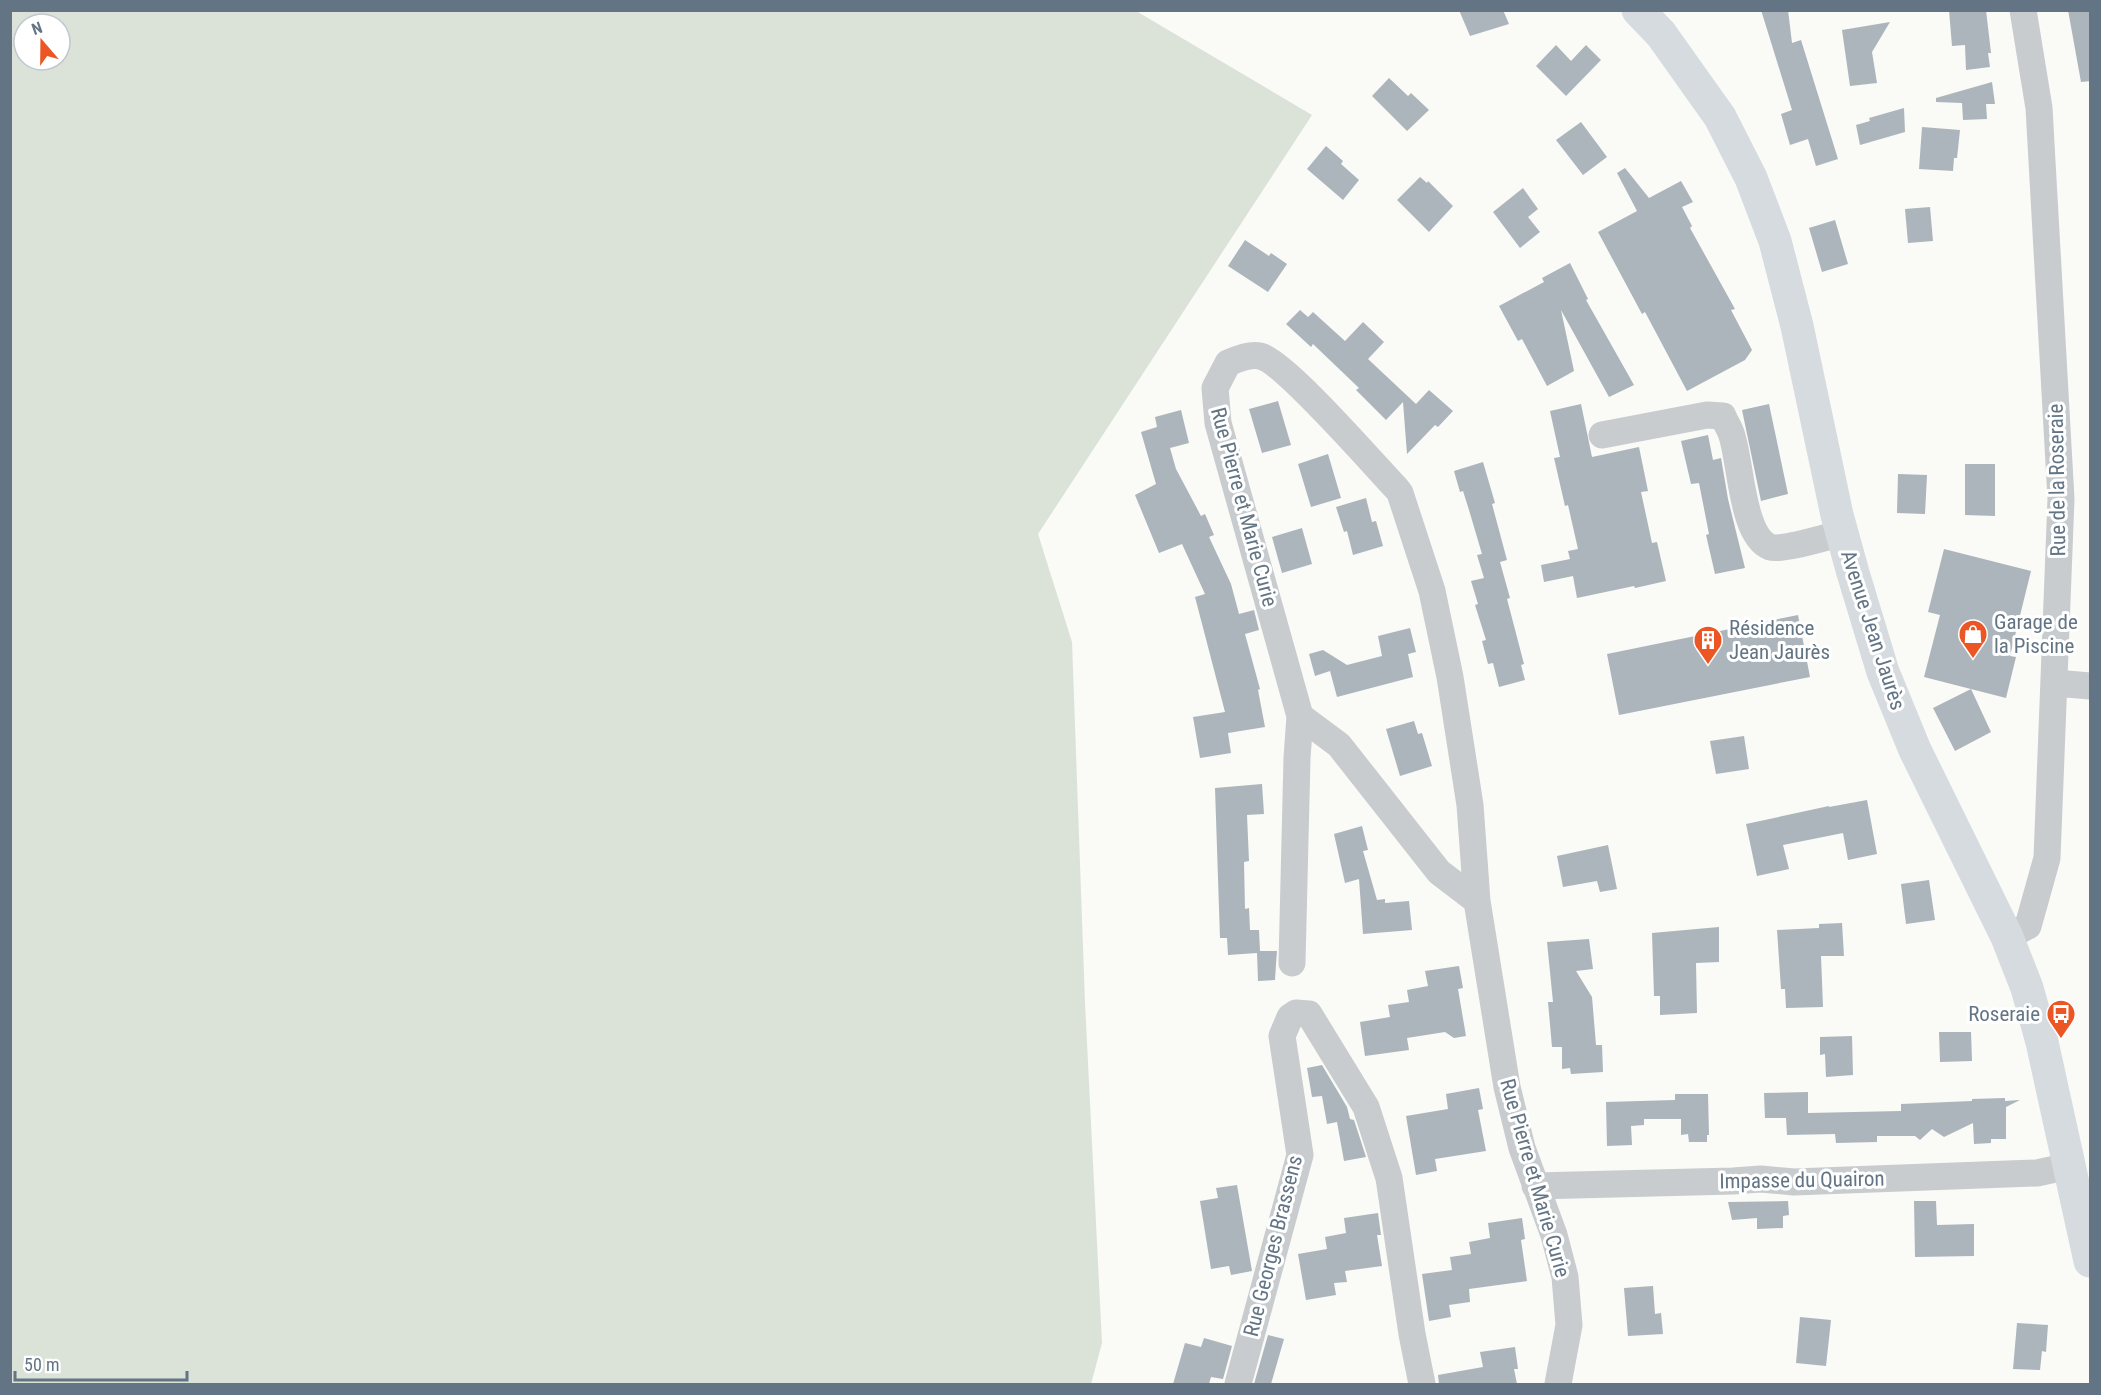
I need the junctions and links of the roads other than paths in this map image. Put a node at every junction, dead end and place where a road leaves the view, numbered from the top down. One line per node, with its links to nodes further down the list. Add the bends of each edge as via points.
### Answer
1 (1638, 10): 4 (main road, Avenue Jean Jaurès, via 1661,34 1720,117 1751,178 1775,241 1797,326)
2 (2023, 10): 5 (street, Rue de la Roseraie, via 2040,108 2061,499)
3 (1602, 435): 4 (street, via 1707,415 1723,416 1731,433 1750,525 1761,539 1776,530)
4 (1840, 524): 9 (main road, Avenue Jean Jaurès, via 1882,672 1915,750)
5 (2055, 683): 6 (street); 9 (street, Rue de la Roseraie, via 2047,858 2028,926)
6 (2091, 686)
7 (1300, 716): 8 (street, via 1339,745 1439,872); 8 (street, Rue Pierre et Marie Curie, via 1218,423 1215,388 1228,363 1244,357 1261,356 1289,375 1400,493 1432,591 1450,677 1470,805); 10 (street, Rue Pierre et Marie Curie)
8 (1477, 901): 12 (street, Rue Pierre et Marie Curie, via 1507,1087)
9 (2007, 937): 11 (main road, Avenue Jean Jaurès, via 2042,1042)
10 (1292, 963)
11 (2069, 1166): 12 (street, Impasse du Quairon, via 2037,1173); 13 (main road, Avenue Jean Jaurès)
12 (1534, 1186): 16 (street, Rue Pierre et Marie Curie, via 1554,1235 1565,1277 1569,1326)
13 (2091, 1261)
14 (1238, 1384): 15 (street, Rue Georges Brassens, via 1300,1155 1282,1036 1290,1017 1296,1013 1309,1014 1366,1107 1389,1178)
15 (1422, 1384)
16 (1558, 1384)

